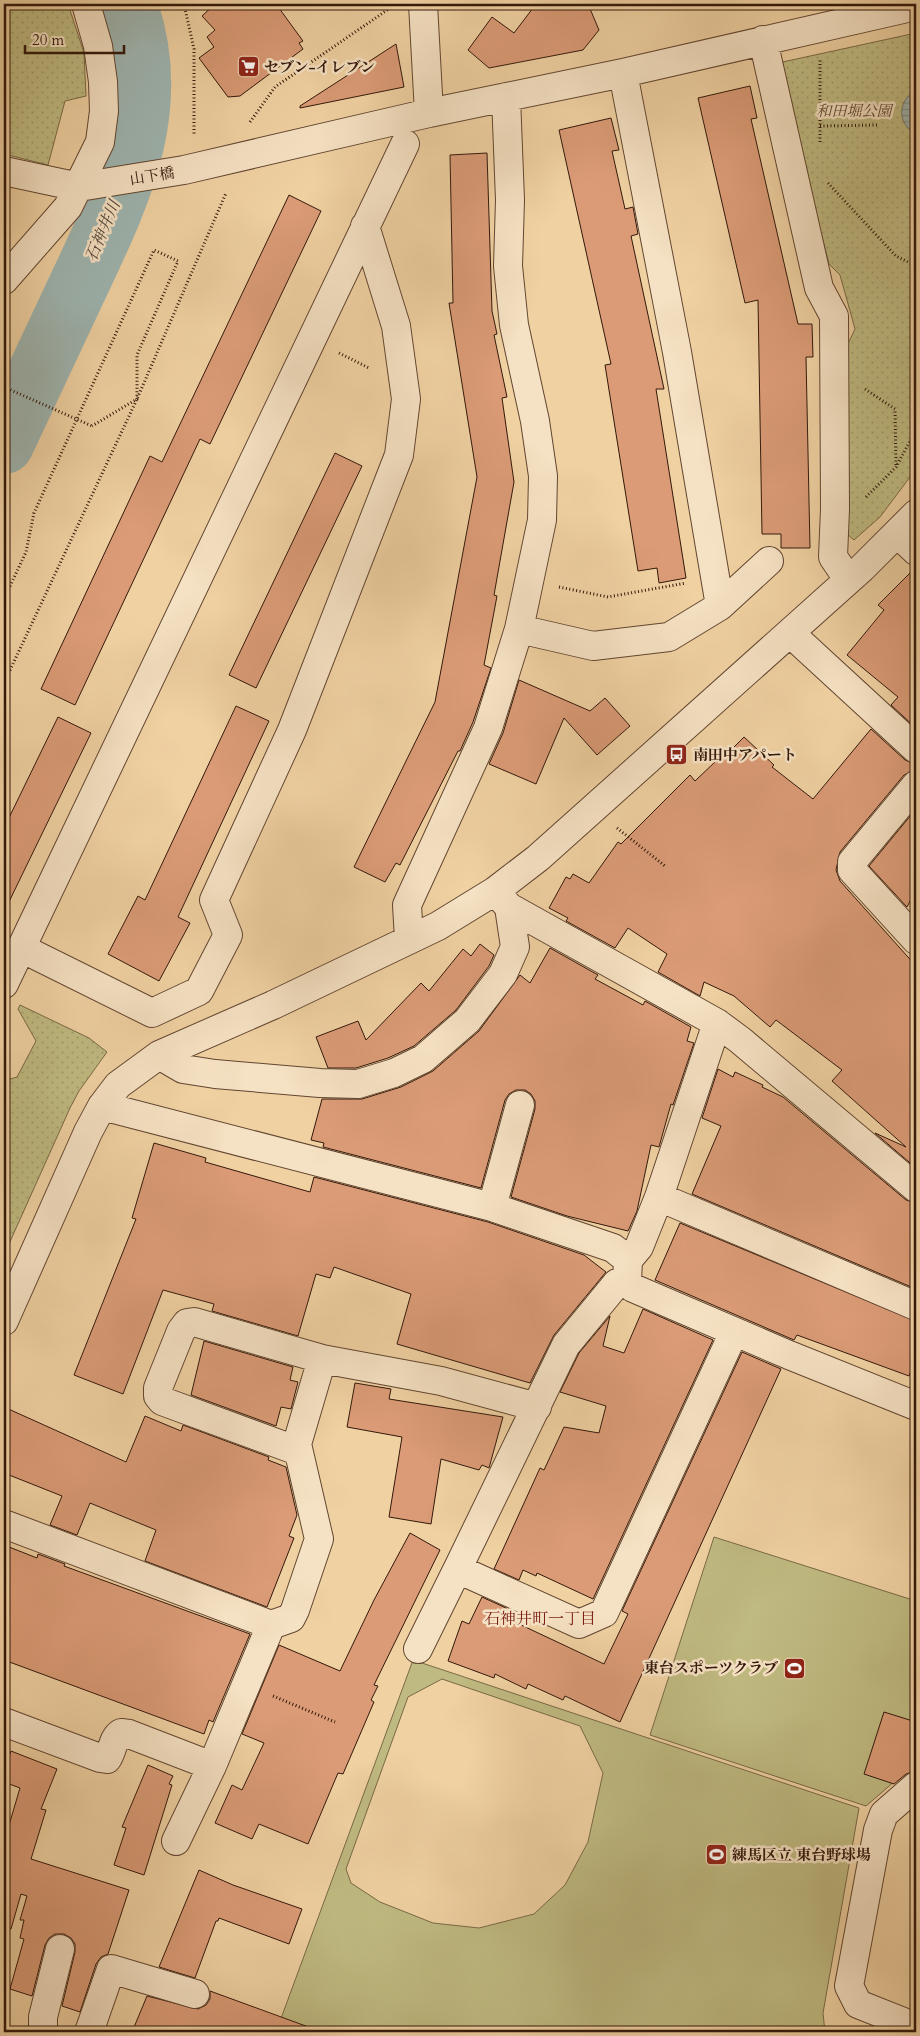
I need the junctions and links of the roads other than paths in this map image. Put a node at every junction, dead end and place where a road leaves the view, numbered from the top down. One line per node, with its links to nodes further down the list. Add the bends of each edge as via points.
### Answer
1 (86, 4): 11 (street, via 98,46 104,111 100,142)
2 (424, 4): 8 (street)
3 (916, 6): 4 (street, 山下橋)
4 (842, 12): 5 (street, 山下橋)
5 (763, 40): 6 (street, 山下橋); 17 (street, via 819,288 834,316 833,557)
6 (623, 73): 7 (street, 山下橋); 18 (street, via 677,352)
7 (506, 97): 8 (street, 山下橋); 19 (street, via 510,200 508,266 514,325 535,421 543,476 542,520)
8 (429, 113): 11 (street, 山下橋, via 184,170)
9 (405, 144): 12 (street)
10 (4, 171): 11 (street)
11 (85, 186): 13 (street)
12 (365, 226): 26 (street); 26 (street, via 396,326 406,399 399,455 292,730 214,900 228,935 199,992 152,1013)
13 (4, 280)
14 (916, 514): 15 (street)
15 (907, 543): 17 (street)
16 (769, 561): 18 (street)
17 (848, 579): 20 (street)
18 (720, 606): 19 (street, via 669,636 593,646)
19 (519, 628): 24 (street, via 488,728 407,905)
20 (790, 633): 21 (street); 23 (street, via 538,858)
21 (916, 749)
22 (916, 785): 25 (street, via 852,862 852,870)
23 (502, 899): 24 (street, via 459,914); 28 (street); 29 (street, via 515,947 504,974 467,1021 423,1060 358,1084 214,1074 184,1069)
24 (409, 939): 29 (street, via 273,1005)
25 (916, 940)
26 (21, 948): 27 (street)
27 (4, 984)
28 (717, 1023): 32 (street); 33 (street)
29 (159, 1055): 30 (street, via 118,1084)
30 (102, 1106): 34 (street); 37 (street)
31 (520, 1106): 34 (street)
32 (916, 1188)
33 (659, 1196): 35 (street); 36 (street)
34 (492, 1207): 35 (street, via 613,1248)
35 (627, 1270): 38 (street, via 626,1282 633,1288); 41 (street, via 566,1345)
36 (916, 1306)
37 (4, 1321)
38 (734, 1332): 40 (street); 44 (street, via 604,1613 579,1624)
39 (322, 1359): 41 (street, via 441,1381); 42 (street, via 297,1444); 42 (street, via 194,1322 187,1323 180,1331 158,1388 162,1401)
40 (916, 1406)
41 (537, 1407): 44 (street)
42 (298, 1451): 45 (street, via 319,1539 291,1618)
43 (4, 1524): 45 (street)
44 (458, 1568): 46 (street)
45 (271, 1625): 48 (street)
46 (418, 1648)
47 (4, 1722): 48 (street, via 100,1758 107,1759 116,1736 121,1733)
48 (212, 1766): 50 (street)
49 (916, 1786): 53 (street, via 884,1814 878,1830 849,1986 858,2004)
50 (176, 1842)
51 (60, 1949): 54 (street, via 43,2017)
52 (195, 1994): 55 (street, via 111,1969)
53 (916, 2026)
54 (43, 2032)
55 (90, 2032)

